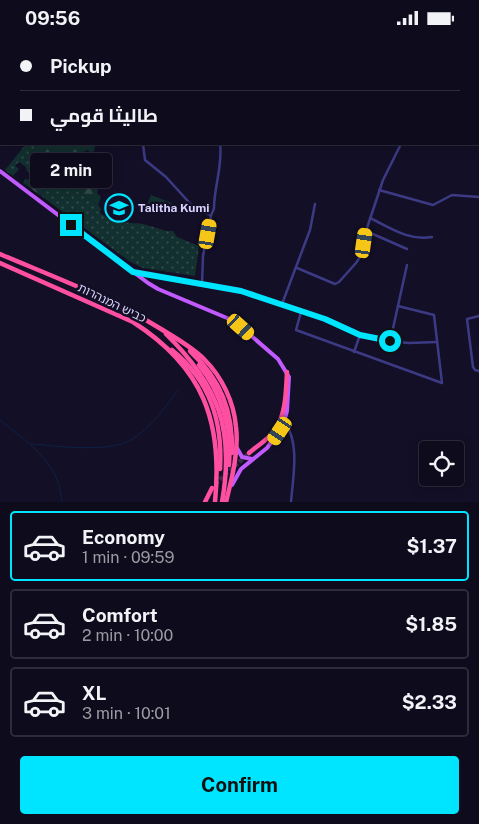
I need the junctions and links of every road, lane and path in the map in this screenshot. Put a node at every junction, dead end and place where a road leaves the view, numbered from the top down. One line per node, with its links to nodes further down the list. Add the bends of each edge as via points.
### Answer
1 (143, 145): 8 (street, via 144,160 166,177 196,210)
2 (220, 145): 8 (street, via 213,201 215,209)
3 (401, 145): 5 (street)
4 (0, 171): 17 (main road)
5 (379, 190): 6 (street, via 433,205 452,195); 9 (street)
6 (479, 197)
7 (315, 204): 16 (street)
8 (211, 215): 18 (street, via 202,256)
9 (370, 218): 10 (street); 11 (street, via 402,234 420,239)
10 (366, 231): 12 (street); 16 (street, via 362,254 339,282 331,283)
11 (432, 237)
12 (407, 249)
13 (0, 254): 23 (highway, כביש המנהרות, via 106,300)
14 (0, 263): 24 (highway, כביש המנהרות, via 108,310)
15 (407, 265): 20 (street)
16 (297, 268): 19 (street)
17 (133, 272): 18 (street); 30 (main road, via 158,289 241,327 278,359)
18 (202, 284): 19 (street, via 241,291)
19 (282, 304): 21 (street)
20 (398, 306): 26 (street); 27 (street, via 434,315)
21 (302, 312): 25 (street); 28 (street, via 296,330)
22 (479, 316): 29 (street, via 467,319 472,367)
23 (164, 331): 31 (highway); 31 (highway, via 199,359)
24 (149, 333): 31 (highway); 32 (highway, כביש המנהרות, via 182,363)
25 (360, 335): 26 (street); 28 (street)
26 (390, 341): 27 (street)
27 (438, 342): 28 (street, via 442,383)
28 (354, 352)
29 (479, 371)
30 (287, 372): 33 (main road, via 290,387); 35 (highway, via 278,424)
31 (213, 386): 32 (highway); 34 (highway, via 230,402 235,418); 39 (highway, via 222,451); 40 (highway, via 224,430); 40 (highway, via 226,404 232,437 231,470)
32 (202, 395): 39 (highway, כביש המנהרות, via 213,424 216,444)
33 (285, 422): 36 (main road, via 268,448); 41 (street, via 294,446)
34 (236, 443): 36 (main road, via 242,457); 40 (highway)
35 (249, 453)
36 (254, 459): 40 (main road, via 237,474)
37 (212, 488): 38 (highway)
38 (205, 501)
39 (215, 501)
40 (225, 501)
41 (291, 501)

